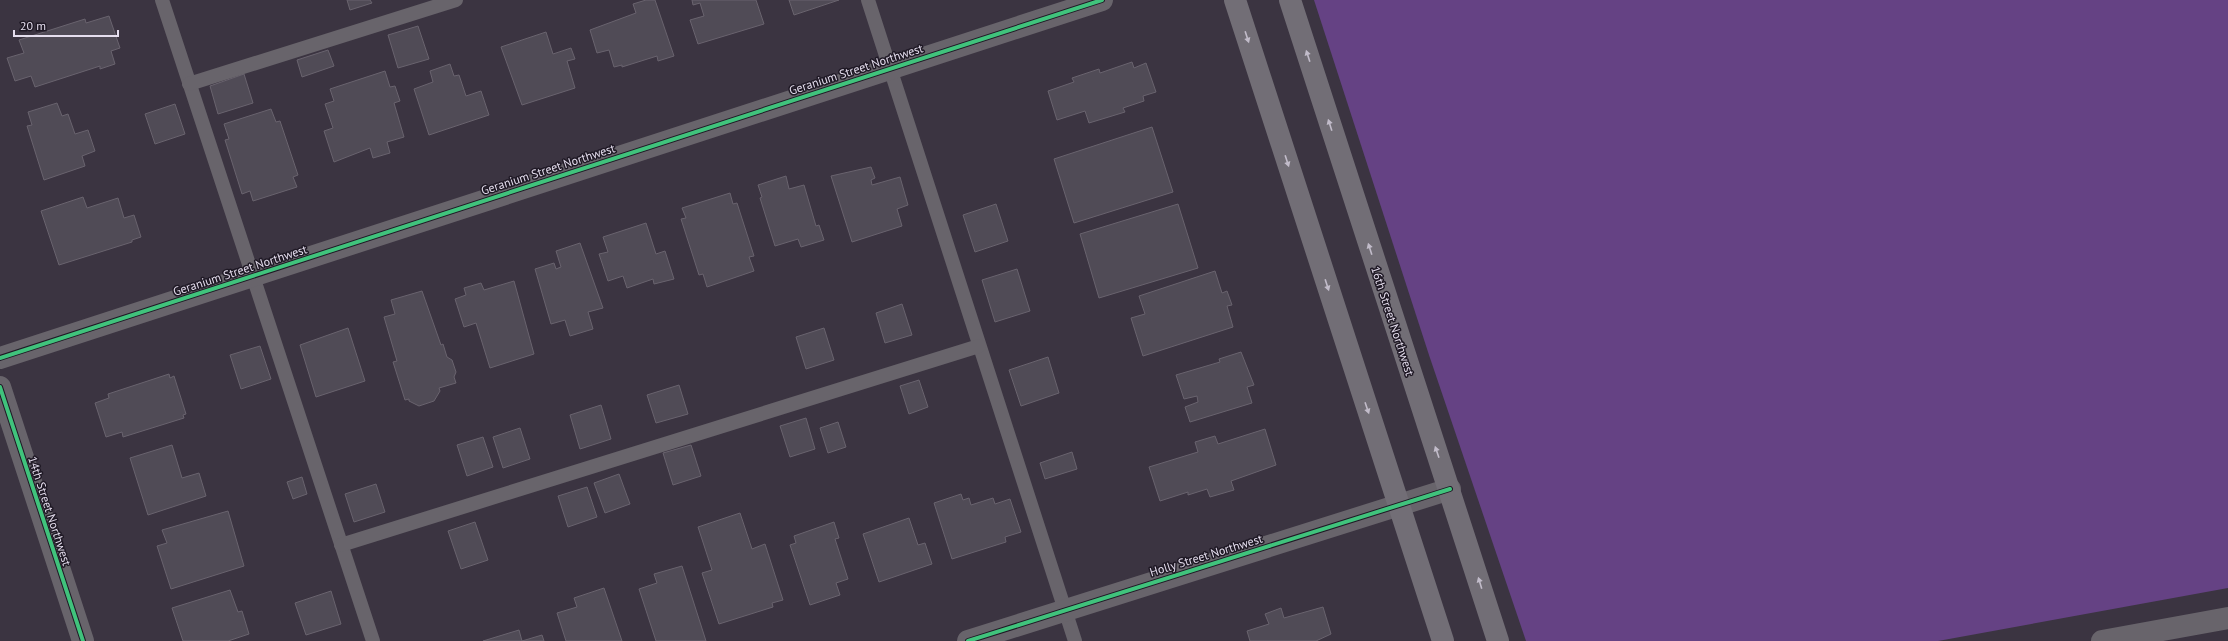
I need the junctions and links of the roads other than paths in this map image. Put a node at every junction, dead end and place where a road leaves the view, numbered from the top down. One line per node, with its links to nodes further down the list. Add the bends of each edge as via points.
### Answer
1 (162, 0): 8 (lane)
2 (456, 0): 8 (lane)
3 (868, 0): 7 (lane)
4 (1102, 0): 7 (street, Geranium Street Northwest)
5 (1236, 0): 14 (main road, one-way to 14)
6 (1290, 0): 13 (main road, 16th Street Northwest, one-way to 6, via 1406,361)
7 (890, 69): 9 (street, Geranium Street Northwest); 10 (lane)
8 (189, 84): 9 (lane)
9 (253, 276): 11 (street, Geranium Street Northwest); 15 (lane)
10 (979, 346): 15 (lane); 16 (lane)
11 (0, 358)
12 (0, 387): 19 (street, 14th Street Northwest)
13 (1450, 489): 14 (street, Holly Street Northwest); 24 (main road, 16th Street Northwest, one-way to 13)
14 (1400, 505): 16 (street, Holly Street Northwest); 23 (main road)
15 (341, 545): 20 (lane)
16 (1064, 610): 21 (street, Holly Street Northwest); 22 (lane)
17 (2228, 618): 18 (street)
18 (2152, 637): 25 (street)
19 (83, 641)
20 (373, 641)
21 (968, 641)
22 (1074, 641)
23 (1443, 641)
24 (1498, 641)
25 (2102, 641)

